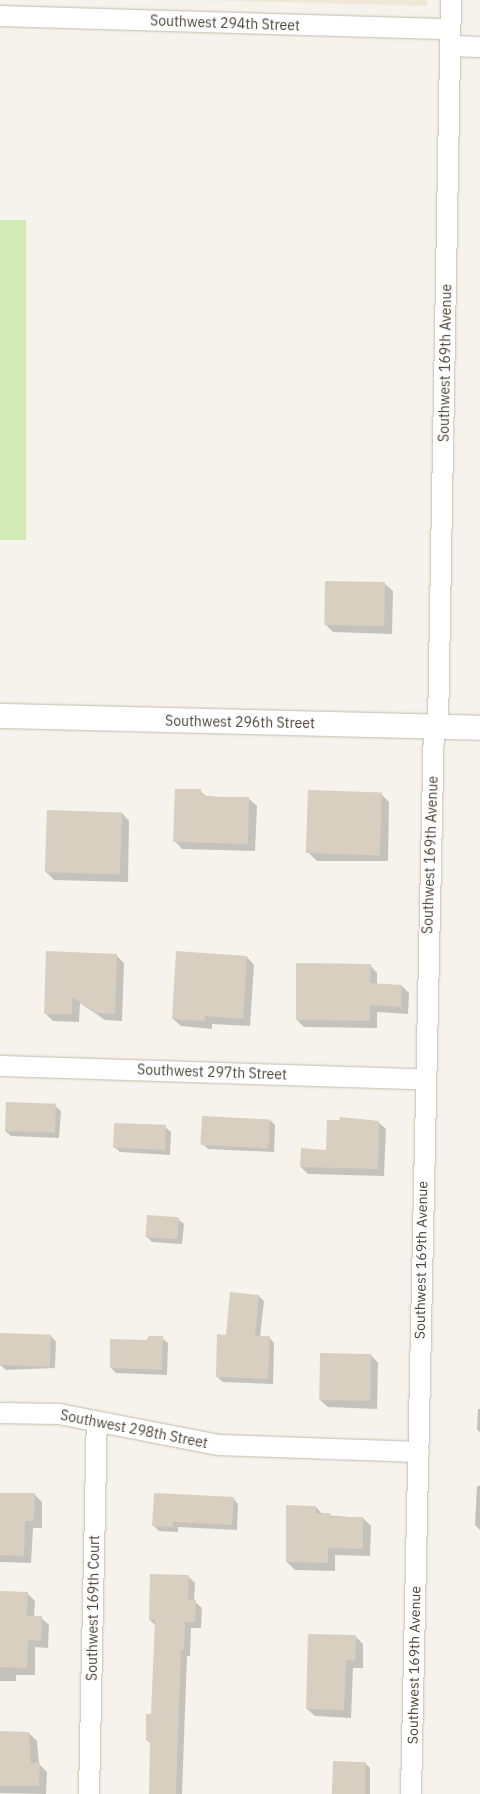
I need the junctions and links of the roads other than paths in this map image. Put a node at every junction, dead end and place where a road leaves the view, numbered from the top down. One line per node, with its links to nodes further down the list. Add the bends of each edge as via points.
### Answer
1 (451, 0): 3 (street, Southwest 169th Avenue)
2 (0, 16): 3 (street, Southwest 294th Street)
3 (450, 38): 4 (street, Southwest 294th Street); 6 (street, Southwest 169th Avenue)
4 (480, 47)
5 (0, 716): 6 (street, Southwest 296th Street)
6 (436, 727): 7 (street, Southwest 296th Street); 9 (street, Southwest 169th Avenue)
7 (480, 728)
8 (0, 1066): 9 (street, Southwest 297th Street)
9 (424, 1079): 12 (street, Southwest 169th Avenue)
10 (0, 1413): 11 (street, Southwest 298th Street, via 59,1414)
11 (97, 1422): 12 (street, Southwest 298th Street, via 219,1446); 13 (street, Southwest 169th Court)
12 (419, 1452): 14 (street, Southwest 169th Avenue)
13 (89, 1794)
14 (411, 1794)

